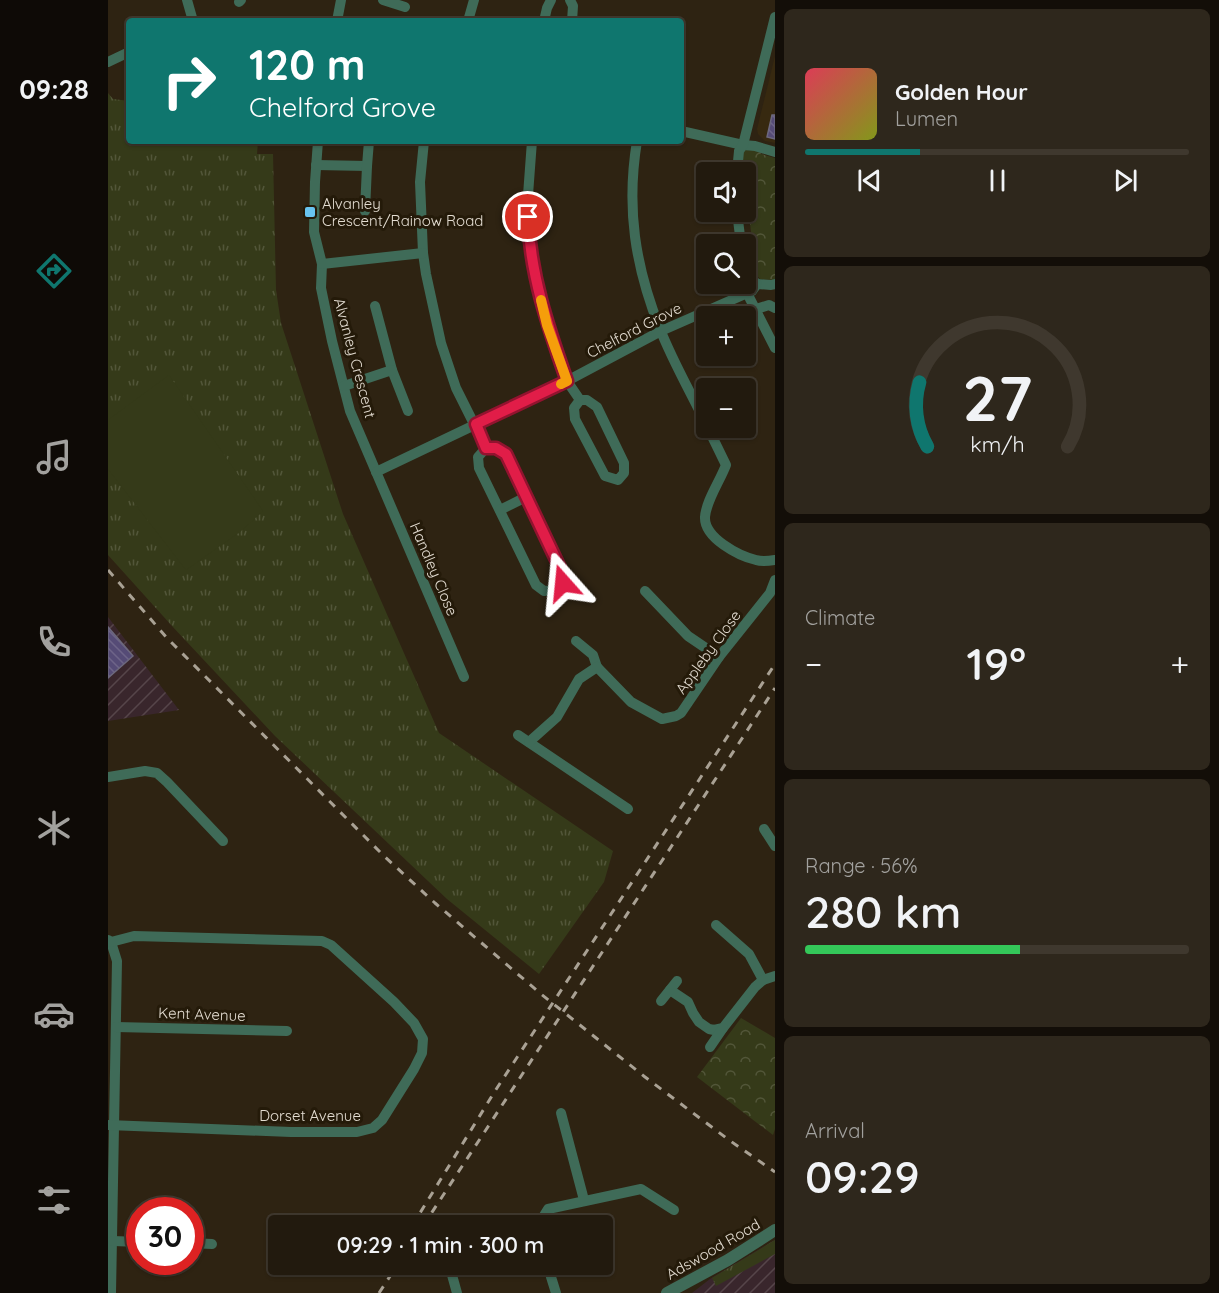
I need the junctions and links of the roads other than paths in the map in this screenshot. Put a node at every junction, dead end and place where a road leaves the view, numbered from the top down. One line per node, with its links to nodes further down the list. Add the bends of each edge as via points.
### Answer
1 (187, 0): 9 (street)
2 (341, 0): 10 (street)
3 (383, 0): 7 (street)
4 (474, 0): 11 (street)
5 (551, 0): 12 (street)
6 (570, 0): 13 (street)
7 (405, 7)
8 (775, 17): 22 (street)
9 (192, 18)
10 (338, 18)
11 (469, 18)
12 (544, 18)
13 (572, 18)
14 (126, 53): 15 (street)
15 (108, 62)
16 (684, 131): 22 (street)
17 (318, 144): 25 (street, Alvanley Crescent)
18 (369, 144): 26 (street)
19 (424, 144): 28 (street, via 420,182)
20 (532, 144): 39 (street, via 529,240 547,325)
21 (637, 144): 36 (street, via 633,228 638,262)
22 (743, 145): 23 (street); 24 (street)
23 (775, 152)
24 (738, 162)
25 (316, 165): 26 (street); 29 (street, Alvanley Crescent, via 314,232)
26 (367, 166): 27 (street)
27 (365, 211)
28 (423, 253): 29 (street); 44 (street, via 441,343 456,387)
29 (322, 264): 40 (street, Alvanley Crescent, via 321,288)
30 (757, 284): 31 (street)
31 (775, 284)
32 (745, 294): 36 (street, Chelford Grove)
33 (375, 306): 38 (street)
34 (775, 308): 35 (street, via 769,305)
35 (756, 309): 37 (street)
36 (661, 331): 39 (street, Chelford Grove); 42 (street)
37 (775, 348)
38 (392, 370): 40 (street); 43 (street)
39 (567, 381): 41 (street); 44 (street, Chelford Grove)
40 (344, 386): 47 (street, Alvanley Crescent, via 350,411)
41 (580, 400): 41 (street, via 574,408 575,419 605,476 618,480 625,464 618,449 597,407)
42 (696, 403)
43 (408, 411)
44 (476, 424): 46 (street); 47 (street, Chelford Grove)
45 (713, 438): 50 (street, via 726,465 707,508 706,528 726,547 744,556 759,561)
46 (486, 448): 48 (street, via 506,454); 49 (street, via 478,457 479,468)
47 (376, 472): 57 (street, Handley Close)
48 (526, 497): 49 (street); 49 (street, via 561,570 563,583 558,590 544,591 536,585)
49 (500, 510)
50 (775, 560): 51 (street)
51 (775, 573)
52 (775, 580): 55 (street, Appleby Close, via 770,593)
53 (645, 591): 55 (street, via 688,636)
54 (576, 641): 56 (street, Appleby Close, via 593,655)
55 (719, 657): 56 (street, Appleby Close, via 685,710 663,719 631,702)
56 (597, 667): 59 (street, via 579,679 557,717)
57 (464, 677)
58 (518, 735): 59 (street)
59 (528, 742): 61 (street)
60 (108, 777): 63 (street, via 157,773)
61 (628, 809)
62 (764, 830): 64 (street)
63 (223, 841)
64 (775, 846)
65 (716, 925): 68 (street, via 749,954)
66 (110, 941): 70 (street, via 117,962); 75 (street, Dorset Avenue, via 134,936 322,941 394,1002 423,1039 422,1053 414,1069 373,1128 313,1132)
67 (775, 976): 68 (street)
68 (763, 980): 71 (street)
69 (661, 1001): 71 (street, via 673,985 704,1025 714,1030)
70 (116, 1027): 72 (street, Kent Avenue); 75 (street)
71 (723, 1028): 73 (street)
72 (287, 1031)
73 (710, 1047)
74 (561, 1113): 76 (street)
75 (111, 1125): 80 (street)
76 (584, 1200): 77 (street, via 641,1189); 78 (street, via 548,1209)
77 (674, 1210)
78 (544, 1215)
79 (775, 1230): 89 (street, Adswood Road)
80 (112, 1241): 81 (street); 86 (street)
81 (126, 1242)
82 (204, 1244): 83 (street)
83 (212, 1244)
84 (452, 1275): 87 (street)
85 (550, 1275): 88 (street)
86 (110, 1290)
87 (457, 1293)
88 (556, 1293)
89 (667, 1293)

